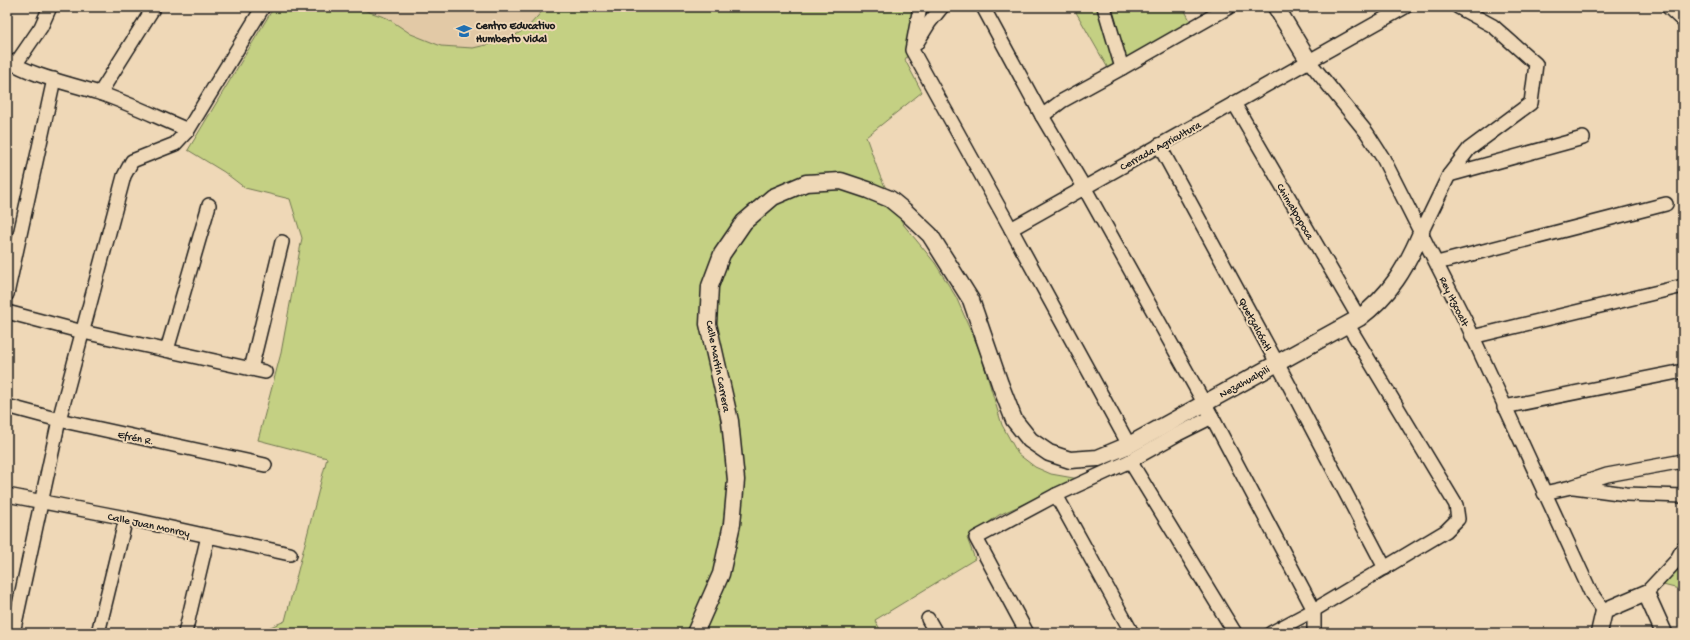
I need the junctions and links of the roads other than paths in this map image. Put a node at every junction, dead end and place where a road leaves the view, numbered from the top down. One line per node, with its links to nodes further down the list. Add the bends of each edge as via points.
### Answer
1 (50, 7): 16 (street, via 41,27)
2 (154, 7): 19 (street)
3 (263, 7): 22 (street)
4 (920, 7): 14 (street)
5 (942, 7): 14 (street)
6 (983, 7): 21 (street)
7 (1104, 7): 17 (street)
8 (1229, 7): 17 (street)
9 (1276, 7): 15 (street, Rey Itzcoalt)
10 (1405, 7): 15 (street, Cerrada Agricultura)
11 (1458, 7): 25 (street, via 1493,26 1536,64 1531,103 1469,149)
12 (1668, 7): 13 (street)
13 (1683, 21)
14 (912, 50): 29 (street)
15 (1308, 60): 20 (street, Cerrada Agricultura); 30 (street, Rey Itzcoalt, via 1379,151)
16 (11, 63): 18 (street)
17 (1122, 68): 21 (street, via 1062,101)
18 (54, 79): 19 (street); 34 (street)
19 (100, 93): 22 (street)
20 (1234, 103): 24 (street, Cerrada Agricultura); 36 (street, Chimalpopoca)
21 (1042, 116): 26 (street)
22 (188, 130): 37 (street, via 175,144 132,161 124,176)
23 (1583, 138): 25 (street)
24 (1159, 146): 26 (street, Cerrada Agricultura); 40 (street, Quetzalcóatl)
25 (1449, 175): 30 (street)
26 (1084, 187): 29 (street, Cerrada Agricultura); 46 (street)
27 (1666, 204): 32 (street)
28 (209, 205): 39 (street)
29 (1012, 228): 48 (street)
30 (1421, 233): 32 (street, Rey Itzcoalt); 36 (street, Nezahualpili, via 1412,255 1393,286 1375,306)
31 (282, 242): 41 (street)
32 (1437, 263): 38 (street, Rey Itzcoalt)
33 (1683, 286): 38 (street)
34 (7, 294)
35 (7, 312): 37 (street)
36 (1354, 321): 40 (street, Nezahualpili); 63 (street, Chimalpopoca, via 1456,505 1458,519 1446,531)
37 (83, 332): 39 (street); 47 (street)
38 (1472, 337): 45 (street, Rey Itzcoalt)
39 (167, 350): 41 (street)
40 (1276, 362): 46 (street, Nezahualpili); 63 (street, Quetzalcóatl)
41 (251, 369): 43 (street)
42 (1683, 370): 45 (street)
43 (264, 372)
44 (7, 406): 47 (street, Efrén R.)
45 (1504, 407): 53 (street, Rey Itzcoalt)
46 (1208, 410): 48 (street, Nezahualpili); 49 (street, via 1178,434); 65 (street)
47 (60, 420): 51 (street, Efrén R.); 57 (street)
48 (1129, 444): 71 (street, Calle Martín Carrera, via 1098,458 1070,460 1049,453 1030,440 1014,420 971,300 930,236 890,199 841,181 806,183 773,197 744,222 722,254 710,286 708,324 730,421 736,480 732,524 721,574)
49 (1130, 461): 55 (street); 75 (street)
50 (1683, 461): 52 (street, via 1607,475)
51 (265, 464)
52 (1571, 487): 53 (street); 56 (street, via 1626,494)
53 (1544, 493): 66 (street, Rey Itzcoalt, via 1591,594)
54 (7, 495): 57 (street, Calle Juan Monroy)
55 (1056, 495): 73 (street, via 976,538); 74 (street)
56 (1683, 496)
57 (42, 502): 58 (street, Calle Juan Monroy); 68 (street)
58 (126, 518): 59 (street, Calle Juan Monroy); 69 (street)
59 (208, 536): 61 (street, Calle Juan Monroy); 70 (street)
60 (1683, 548): 62 (street)
61 (290, 554)
62 (1679, 558): 64 (street)
63 (1385, 568): 65 (street)
64 (1646, 593): 66 (street); 79 (street)
65 (1314, 610): 76 (street); 77 (street)
66 (1604, 611): 78 (street)
67 (928, 619): 72 (street)
68 (13, 633)
69 (98, 633)
70 (185, 633)
71 (696, 633)
72 (936, 633)
73 (1027, 633)
74 (1132, 633)
75 (1235, 633)
76 (1271, 633)
77 (1314, 633)
78 (1598, 633)
79 (1664, 633)

